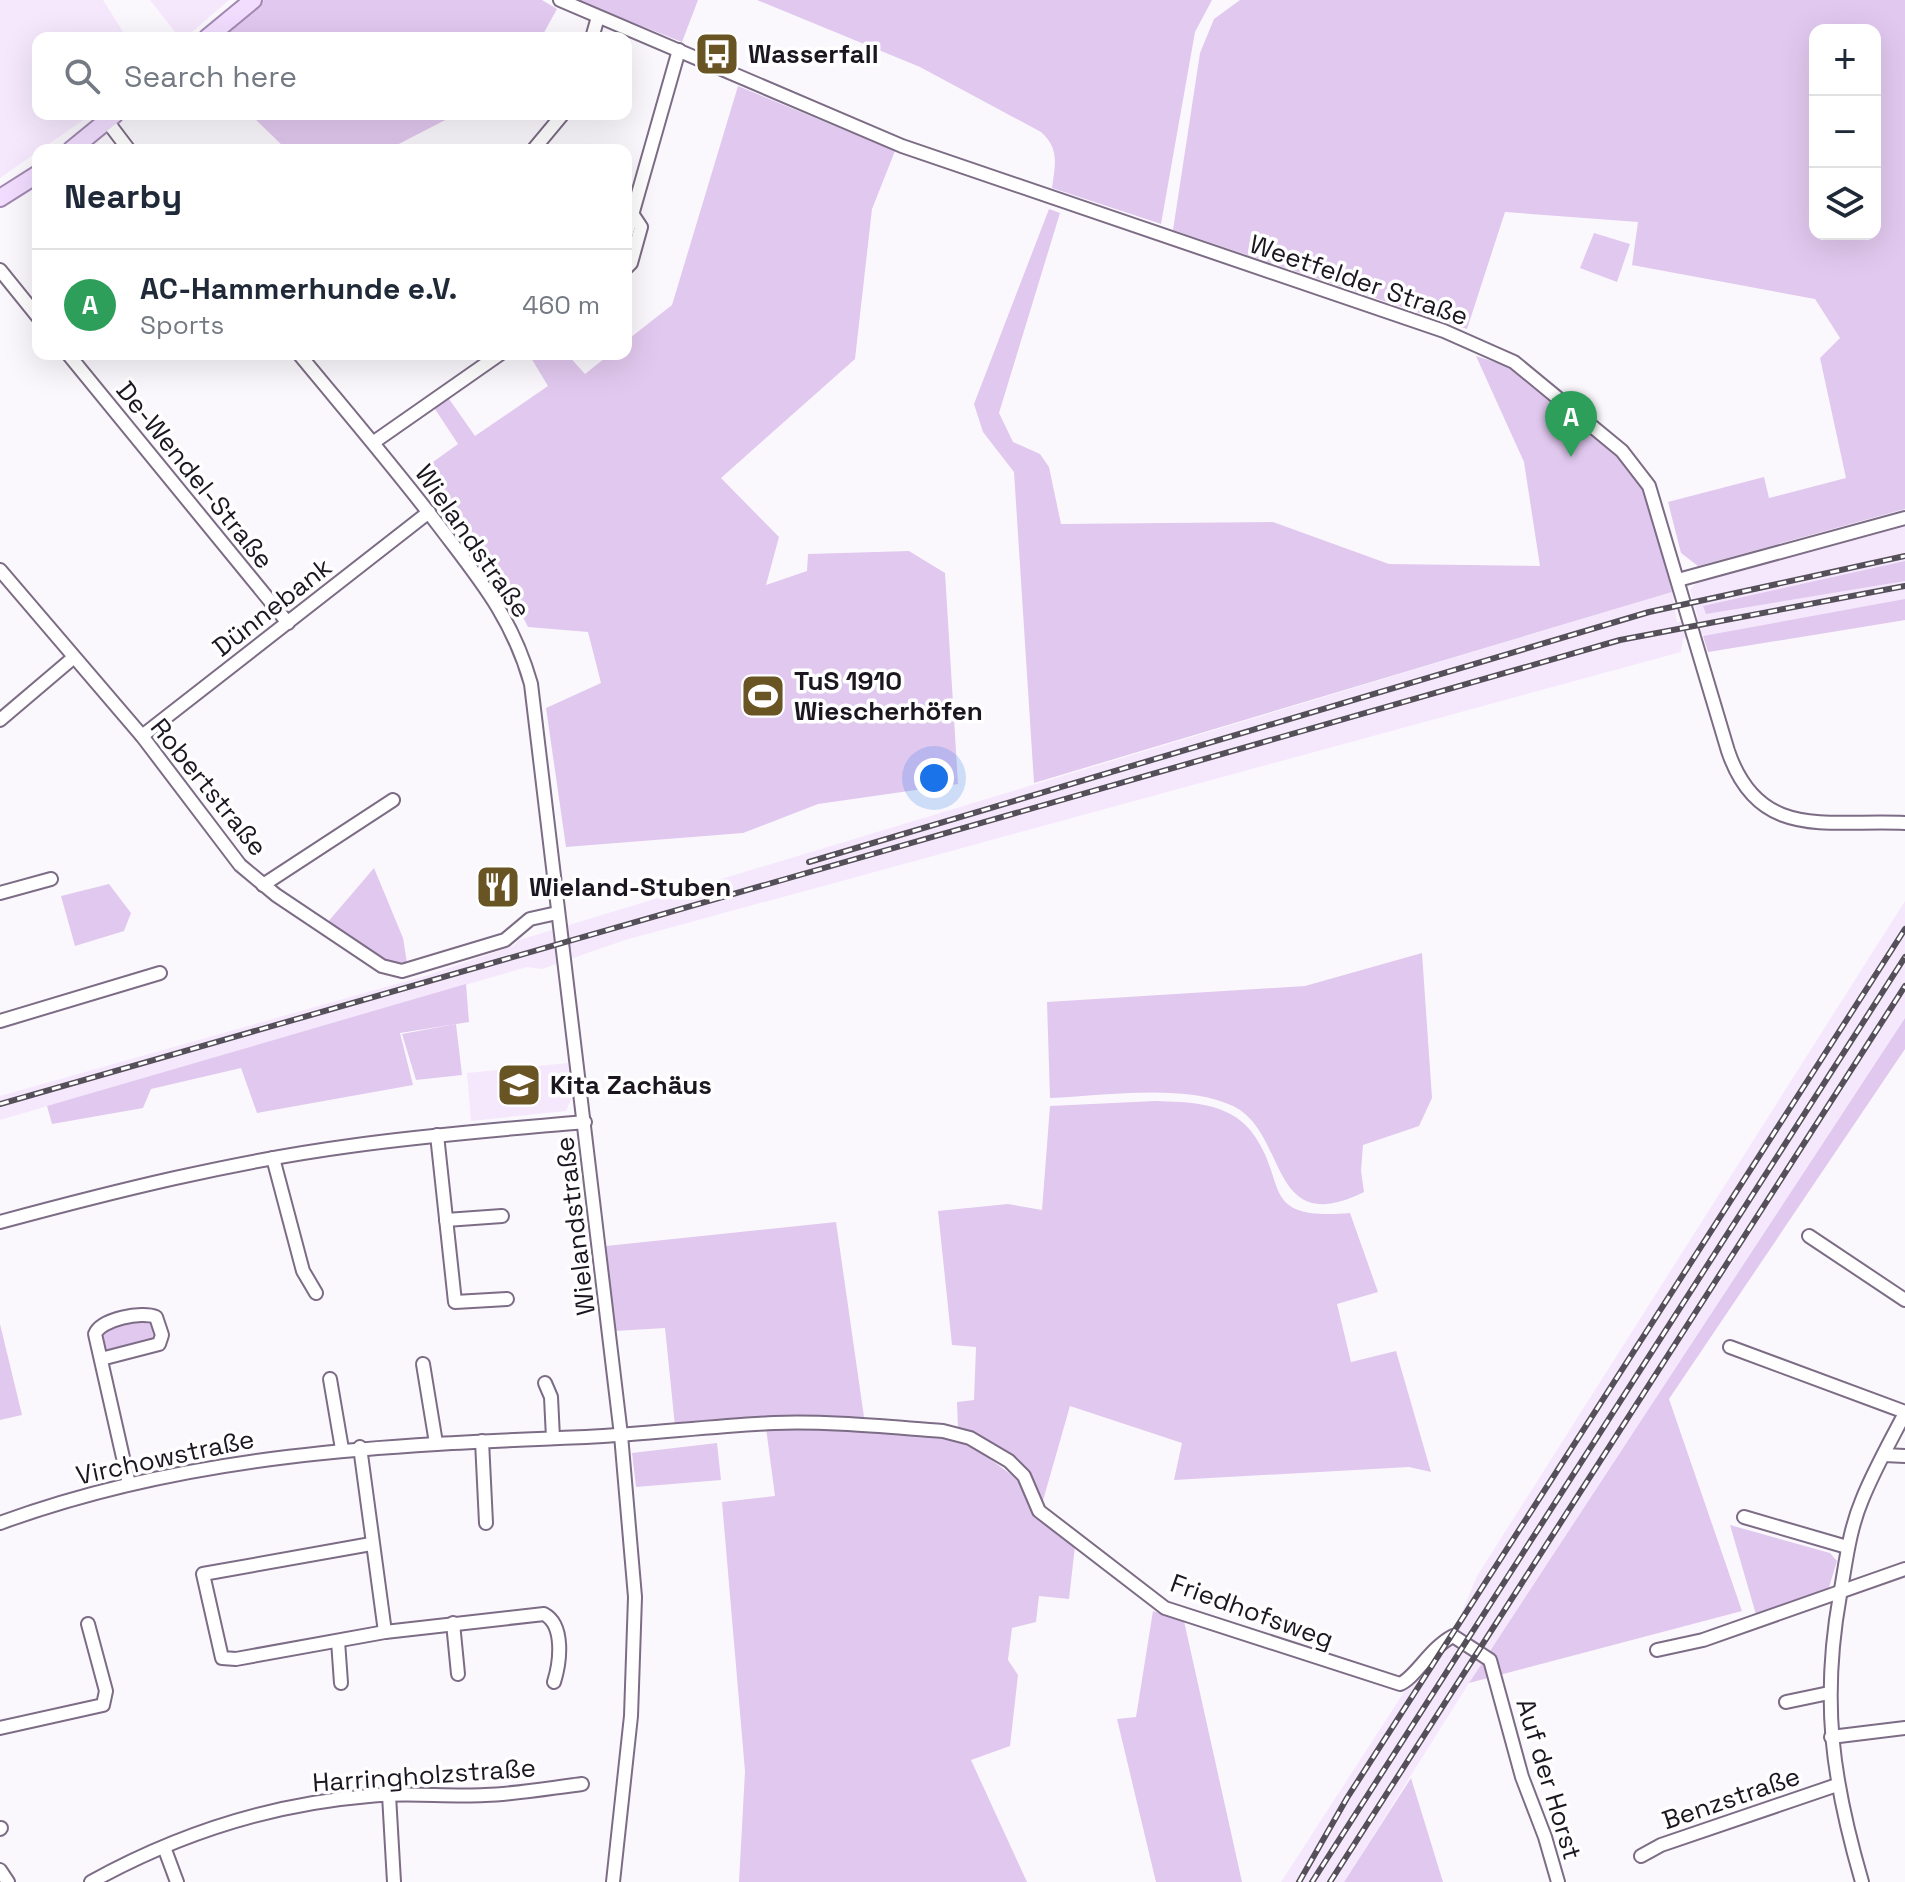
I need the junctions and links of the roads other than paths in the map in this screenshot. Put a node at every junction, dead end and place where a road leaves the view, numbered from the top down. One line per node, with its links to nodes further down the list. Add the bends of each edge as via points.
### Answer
1 (253, 0): 4 (main road)
2 (560, 0): 3 (street, Weetfelder Straße)
3 (598, 17): 5 (street); 6 (street, Weetfelder Straße)
4 (214, 32)
5 (594, 32)
6 (679, 50): 15 (street); 27 (street, Weetfelder Straße, via 915,151 1444,331 1514,362 1640,469 1659,511)
7 (108, 120): 10 (main road)
8 (112, 120): 11 (street)
9 (558, 120): 12 (street)
10 (78, 144)
11 (126, 144)
12 (538, 144)
13 (32, 178): 14 (main road)
14 (0, 198)
15 (633, 215): 16 (street); 17 (street, via 641,227)
16 (632, 218)
17 (632, 259)
18 (0, 270): 19 (street)
19 (32, 310)
20 (73, 360): 28 (street, De-Wendel-Straße)
21 (304, 360): 23 (street, Wielandstraße)
22 (491, 360): 23 (street)
23 (374, 442): 24 (street, Wielandstraße)
24 (429, 512): 28 (street, Dünnebank); 37 (street, Wielandstraße, via 506,615 526,667)
25 (1905, 518): 27 (street)
26 (0, 570): 29 (street, Robertstraße)
27 (1678, 580): 33 (street, Weetfelder Straße, via 1734,768 1754,800 1797,820)
28 (288, 623): 31 (street, Dünnebank)
29 (73, 658): 30 (street); 31 (street, Robertstraße)
30 (0, 720)
31 (142, 736): 35 (street, Robertstraße, via 234,857)
32 (393, 800): 35 (street)
33 (1905, 823)
34 (51, 879): 36 (street)
35 (263, 885): 37 (street, Robertstraße, via 392,970 402,971 505,940 530,919)
36 (0, 893)
37 (557, 913): 40 (street, Wielandstraße)
38 (160, 973): 39 (street)
39 (0, 1021)
40 (585, 1122): 41 (street); 56 (street, Wielandstraße)
41 (437, 1135): 42 (street); 44 (street)
42 (273, 1158): 45 (street); 47 (street, via 303,1271)
43 (502, 1216): 44 (street)
44 (446, 1220): 48 (street, via 455,1302)
45 (0, 1222)
46 (1809, 1236): 49 (street)
47 (316, 1293)
48 (507, 1299)
49 (1905, 1300)
50 (1730, 1347): 55 (street)
51 (101, 1359): 51 (street, via 95,1334 99,1326 143,1315 156,1317 159,1344); 64 (street)
52 (423, 1364): 59 (street)
53 (330, 1379): 61 (street)
54 (545, 1383): 57 (street)
55 (1905, 1413): 62 (street)
56 (621, 1435): 57 (street, Virchowstraße); 80 (street, Friedhofsweg, via 775,1423 943,1431 970,1438 1024,1476 1039,1511 1165,1608 1400,1684 1453,1636 1485,1653); 96 (street, Wielandstraße, via 635,1631)
57 (553, 1438): 58 (street, Virchowstraße)
58 (482, 1441): 59 (street, Virchowstraße); 67 (street)
59 (436, 1443): 60 (street, Virchowstraße)
60 (360, 1447): 61 (street, Virchowstraße); 68 (street)
61 (342, 1449): 64 (street, Virchowstraße, via 187,1470)
62 (1884, 1455): 63 (street); 69 (street)
63 (1905, 1456)
64 (129, 1484): 66 (street, Virchowstraße)
65 (1744, 1517): 69 (street)
66 (0, 1523)
67 (486, 1523)
68 (371, 1544): 74 (street); 75 (street, via 203,1574 222,1658)
69 (1847, 1547): 71 (street)
70 (1905, 1569): 71 (street)
71 (1840, 1594): 76 (street); 81 (street)
72 (453, 1623): 74 (street); 77 (street); 78 (street, via 544,1614 551,1618 559,1666)
73 (88, 1624): 83 (street, via 106,1691 103,1705)
74 (385, 1632): 75 (street)
75 (338, 1641): 79 (street)
76 (1657, 1650)
77 (458, 1674)
78 (554, 1682)
79 (341, 1683)
80 (1498, 1688): 97 (street, Auf der Horst)
81 (1829, 1693): 82 (street); 85 (street)
82 (1786, 1702)
83 (0, 1728)
84 (1905, 1728): 85 (street)
85 (1831, 1737): 87 (street)
86 (582, 1784): 88 (street, Harringholzstraße, via 485,1795)
87 (1837, 1785): 90 (street, Benzstraße); 98 (street)
88 (389, 1795): 89 (street, Harringholzstraße, via 279,1809); 95 (street)
89 (164, 1847): 93 (street, Harringholzstraße); 94 (street)
90 (1641, 1856)
91 (0, 1870): 92 (street)
92 (8, 1882)
93 (91, 1882)
94 (177, 1882)
95 (394, 1882)
96 (613, 1882)
97 (1558, 1882)
98 (1862, 1882)

